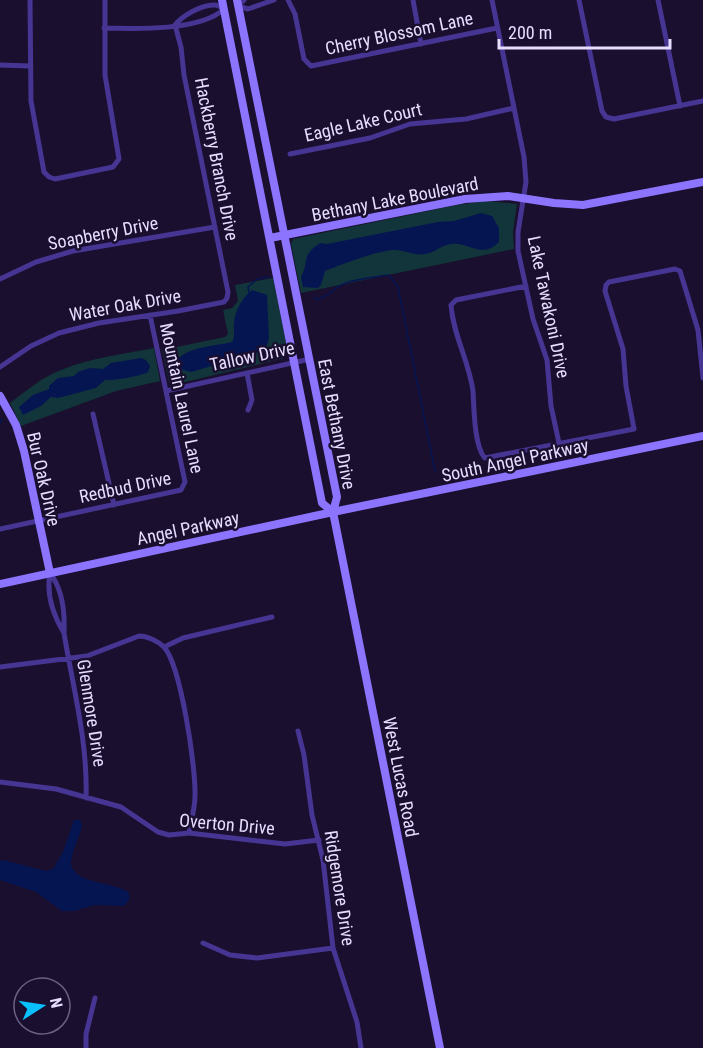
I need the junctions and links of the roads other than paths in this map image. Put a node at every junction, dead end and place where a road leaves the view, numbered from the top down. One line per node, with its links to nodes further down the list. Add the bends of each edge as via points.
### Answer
1 (30, 0): 16 (street)
2 (105, 0): 12 (street)
3 (274, 0): 9 (street, via 248,9)
4 (288, 0): 14 (street, Cherry Blossom Lane, via 295,14 304,59 314,66)
5 (412, 0): 14 (street)
6 (492, 0): 13 (street, Lake Tawakoni Drive)
7 (579, 0): 18 (street, via 606,117 614,119)
8 (658, 0): 18 (street)
9 (240, 2): 10 (main road); 24 (main road, East Bethany Drive)
10 (223, 4): 11 (street, via 198,10); 11 (street, via 217,16); 25 (main road, East Bethany Drive)
11 (175, 25): 12 (street, via 153,29); 23 (street, Hackberry Branch Drive)
12 (104, 28): 16 (street, via 105,75 119,155 113,167 55,179 46,175 31,101)
13 (497, 28): 14 (street, Cherry Blossom Lane); 19 (street, Lake Tawakoni Drive)
14 (421, 44)
15 (0, 65): 16 (street)
16 (30, 66)
17 (703, 101): 18 (street)
18 (680, 106)
19 (514, 108): 20 (street, Eagle Lake Court, via 466,119 410,124 369,138); 22 (street, Lake Tawakoni Drive, via 526,175)
20 (290, 154)
21 (703, 182): 22 (main road, Bethany Lake Boulevard, via 583,205)
22 (522, 199): 24 (main road, Bethany Lake Boulevard, via 465,199); 27 (street, Lake Tawakoni Drive, via 518,242)
23 (215, 227): 26 (street, Soapberry Drive, via 73,252 36,262); 28 (street, Hackberry Branch Drive)
24 (285, 235): 25 (main road, Bethany Lake Boulevard); 30 (main road, East Bethany Drive)
25 (270, 238): 31 (main road, East Bethany Drive)
26 (0, 279)
27 (526, 286): 40 (street, Lake Tawakoni Drive, via 548,360 551,406); 40 (street, via 456,300 451,305 471,378 481,453 489,458)
28 (227, 298): 29 (street, Water Oak Drive, via 224,302)
29 (150, 315): 32 (street, Water Oak Drive, via 59,333); 35 (street, Mountain Laurel Lane)
30 (310, 359): 31 (street, Tallow Drive); 43 (main road, East Bethany Drive, via 337,497)
31 (295, 362): 33 (street, Tallow Drive); 43 (main road, East Bethany Drive, via 322,503)
32 (0, 367)
33 (247, 373): 35 (street, Tallow Drive); 37 (street, via 252,400)
34 (703, 378): 40 (street, via 699,330 680,271 609,282 605,288 623,349 634,429)
35 (166, 391): 41 (street, Mountain Laurel Lane)
36 (0, 396): 44 (main road, Bur Oak Drive, via 20,435)
37 (248, 410)
38 (93, 414): 42 (street)
39 (703, 436): 43 (main road, South Angel Parkway)
40 (559, 443)
41 (185, 487): 42 (street, Redbud Drive)
42 (114, 505): 44 (street, Redbud Drive)
43 (333, 512): 46 (main road, Angel Parkway); 63 (main road, West Lucas Road)
44 (39, 521): 45 (street, Redbud Drive); 46 (main road, Bur Oak Drive)
45 (0, 529)
46 (50, 573): 47 (main road, Angel Parkway); 49 (street, Glenmore Drive, via 58,584 65,615); 49 (street, Glenmore Drive, via 48,585 54,617)
47 (0, 584)
48 (272, 617): 50 (street, via 183,638)
49 (64, 633): 51 (street, Glenmore Drive)
50 (164, 647): 51 (street, via 139,636 98,652); 56 (street, via 179,686 194,769 195,798)
51 (68, 658): 52 (street); 55 (street, Glenmore Drive, via 87,769)
52 (0, 667)
53 (298, 731): 57 (street, Ridgemore Drive)
54 (0, 782): 55 (street, Overton Drive, via 56,789)
55 (86, 798): 56 (street, Overton Drive, via 121,807 158,832)
56 (189, 833): 57 (street, Overton Drive, via 285,844)
57 (319, 840): 59 (street, Ridgemore Drive)
58 (203, 943): 59 (street, via 230,955 257,958)
59 (333, 948): 62 (street, Ridgemore Drive, via 357,1022)
60 (95, 998): 61 (street)
61 (86, 1048)
62 (361, 1048)
63 (440, 1048)

